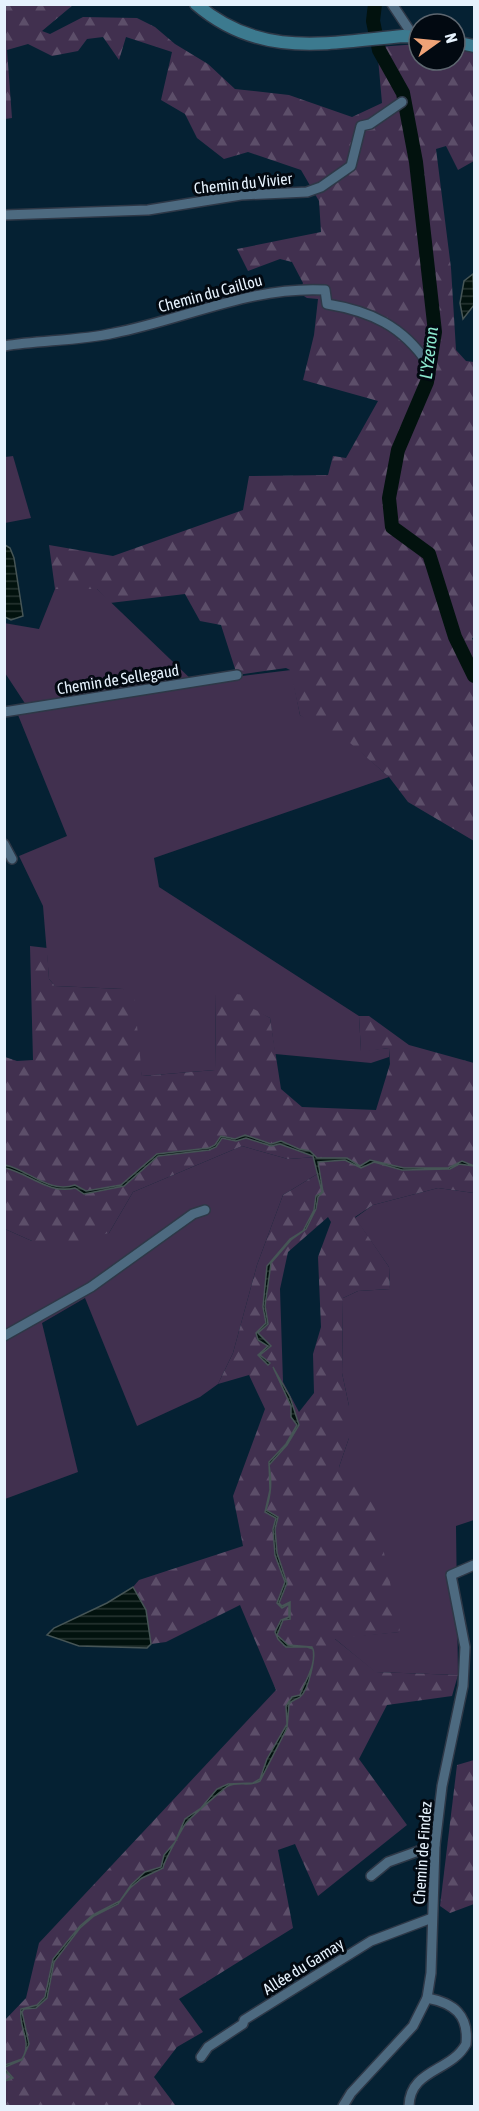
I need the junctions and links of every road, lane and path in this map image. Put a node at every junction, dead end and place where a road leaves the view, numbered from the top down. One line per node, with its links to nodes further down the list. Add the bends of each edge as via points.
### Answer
1 (196, 4): 4 (main road, via 223,25 267,42 297,45)
2 (392, 4): 3 (street)
3 (407, 29)
4 (407, 37)
5 (402, 102): 6 (street, Chemin du Vivier, via 361,126 351,166 307,192 241,195 148,210)
6 (4, 215)
7 (4, 346): 8 (street, Chemin du Caillou, via 112,334 249,295 309,289 325,290 327,304 353,308 381,319)
8 (428, 364)
9 (237, 675): 10 (street, Chemin de Sellegaud)
10 (4, 712)
11 (4, 844): 12 (street)
12 (12, 859)
13 (205, 1210): 14 (street, via 193,1214 91,1287)
14 (4, 1336)
15 (474, 1565): 16 (street, Chemin de Findez, via 451,1575 465,1647 463,1686 442,1786)
16 (435, 1845): 17 (street, via 388,1862); 18 (street, Chemin de Findez)
17 (371, 1876)
18 (432, 1918): 19 (street, Chemin de Findez); 22 (street, Allée du Gamay, via 370,1941 244,2020 208,2047)
19 (427, 1998): 21 (street, via 453,2005); 23 (street, Chemin de Findez, via 413,2026)
20 (474, 2017): 21 (street)
21 (466, 2023): 24 (street, via 466,2044 461,2053 452,2062 421,2077)
22 (201, 2057)
23 (343, 2106)
24 (410, 2106)

